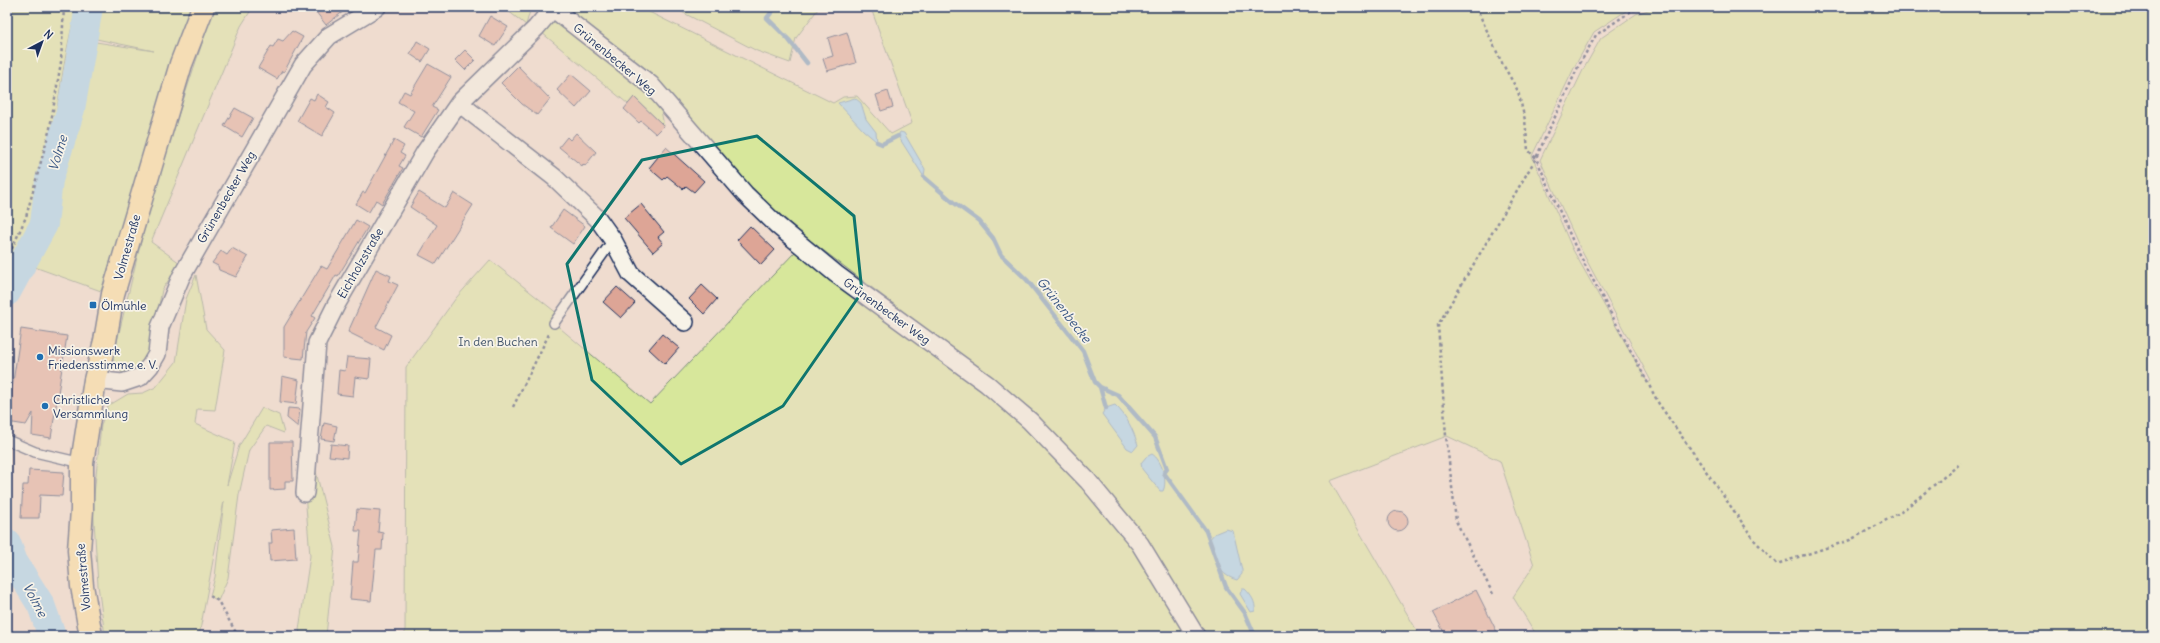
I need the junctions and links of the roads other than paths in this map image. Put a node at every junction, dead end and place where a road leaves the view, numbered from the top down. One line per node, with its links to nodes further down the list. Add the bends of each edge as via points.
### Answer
1 (203, 7): 8 (main road, Volmestraße, via 181,64 113,294)
2 (377, 7): 8 (street, Grünenbecker Weg, via 330,36 303,65 181,277 160,327 157,354 150,366 140,377 122,383)
3 (552, 7): 4 (street, Eichholzstraße, via 536,28); 13 (street, Grünenbecker Weg, via 651,85 745,194 778,226 836,274 987,384 1030,421 1088,481 1140,544)
4 (459, 103): 5 (street, via 554,177 598,219); 11 (street, Eichholzstraße, via 425,152 336,305 317,344)
5 (613, 240): 6 (street, via 631,274); 7 (lane)
6 (685, 322)
7 (554, 323)
8 (95, 380): 10 (main road, Volmestraße)
9 (7, 440): 10 (lane, via 35,452)
10 (82, 463): 12 (main road, Volmestraße, via 79,550 82,586)
11 (305, 493)
12 (91, 636)
13 (1196, 636)

